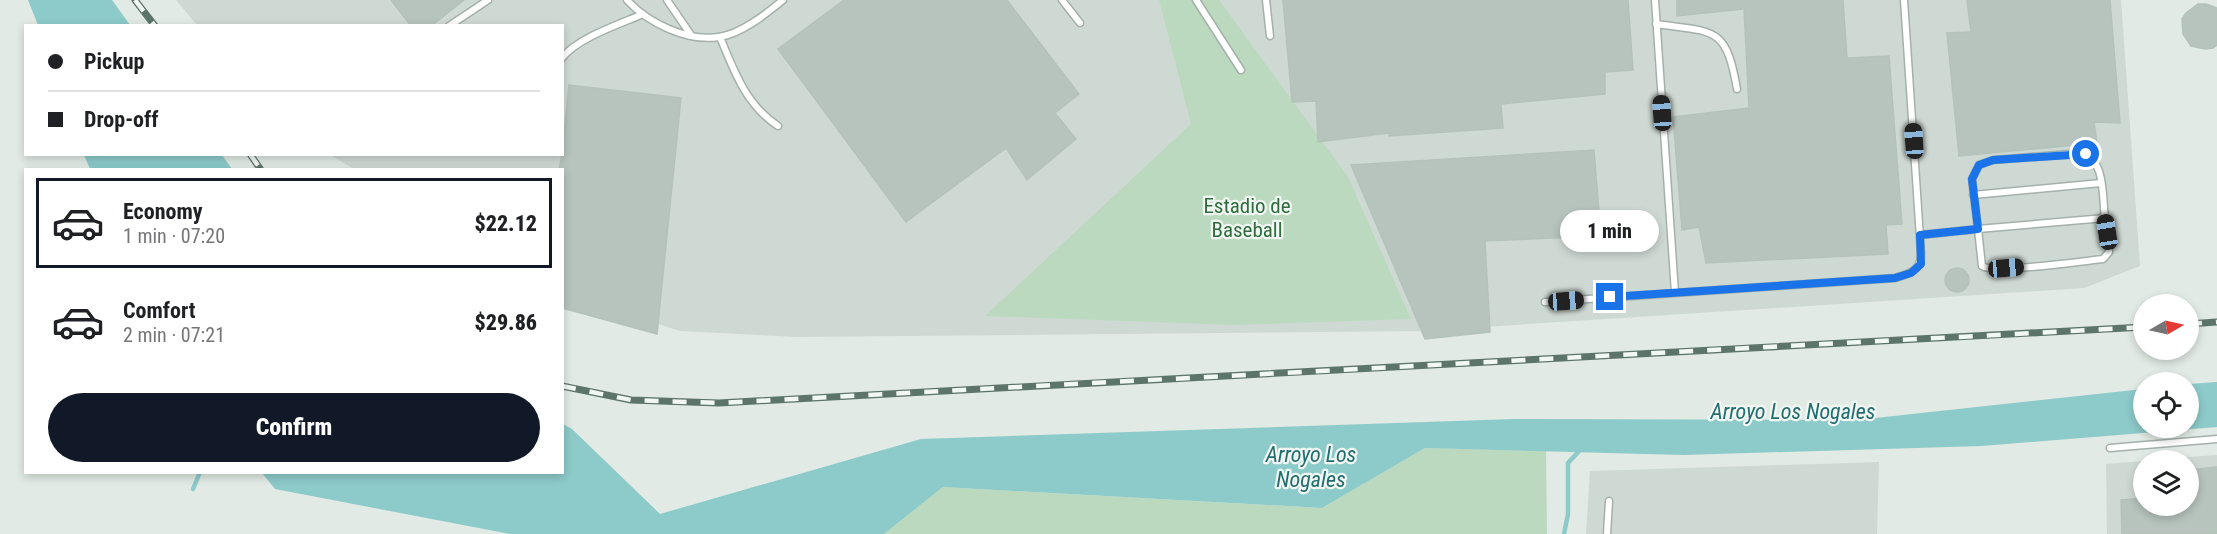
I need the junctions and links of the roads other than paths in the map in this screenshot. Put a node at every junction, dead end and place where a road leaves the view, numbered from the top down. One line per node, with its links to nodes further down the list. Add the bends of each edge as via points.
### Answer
1 (488, 0): 12 (lane)
2 (627, 0): 10 (lane)
3 (667, 0): 14 (lane)
4 (783, 0): 16 (lane)
5 (1062, 0): 11 (lane)
6 (1196, 0): 18 (lane)
7 (1266, 0): 15 (lane)
8 (1655, 0): 13 (lane)
9 (1904, 0): 25 (lane)
10 (643, 14): 14 (lane, via 675,32); 17 (lane)
11 (1080, 23)
12 (452, 24)
13 (1656, 24): 19 (lane, via 1698,30 1716,37 1731,55); 26 (lane)
14 (692, 35): 16 (lane)
15 (1270, 36)
16 (720, 37): 20 (lane, via 752,103)
17 (564, 55)
18 (1241, 70)
19 (1737, 89)
20 (778, 126)
21 (2101, 183): 22 (lane); 22 (lane, via 2095,161 2080,153 1993,160 1975,169); 23 (lane)
22 (1973, 195): 24 (lane)
23 (2105, 218): 24 (lane); 24 (lane, via 2109,252 2103,259 2006,268 1982,266)
24 (1978, 229): 25 (lane)
25 (1920, 235): 26 (lane, via 1921,264 1911,273 1895,278)
26 (1675, 293): 27 (lane)
27 (1545, 302)
28 (2217, 439): 29 (lane)
29 (2110, 448)
30 (1609, 501): 31 (lane)
31 (1607, 534)

